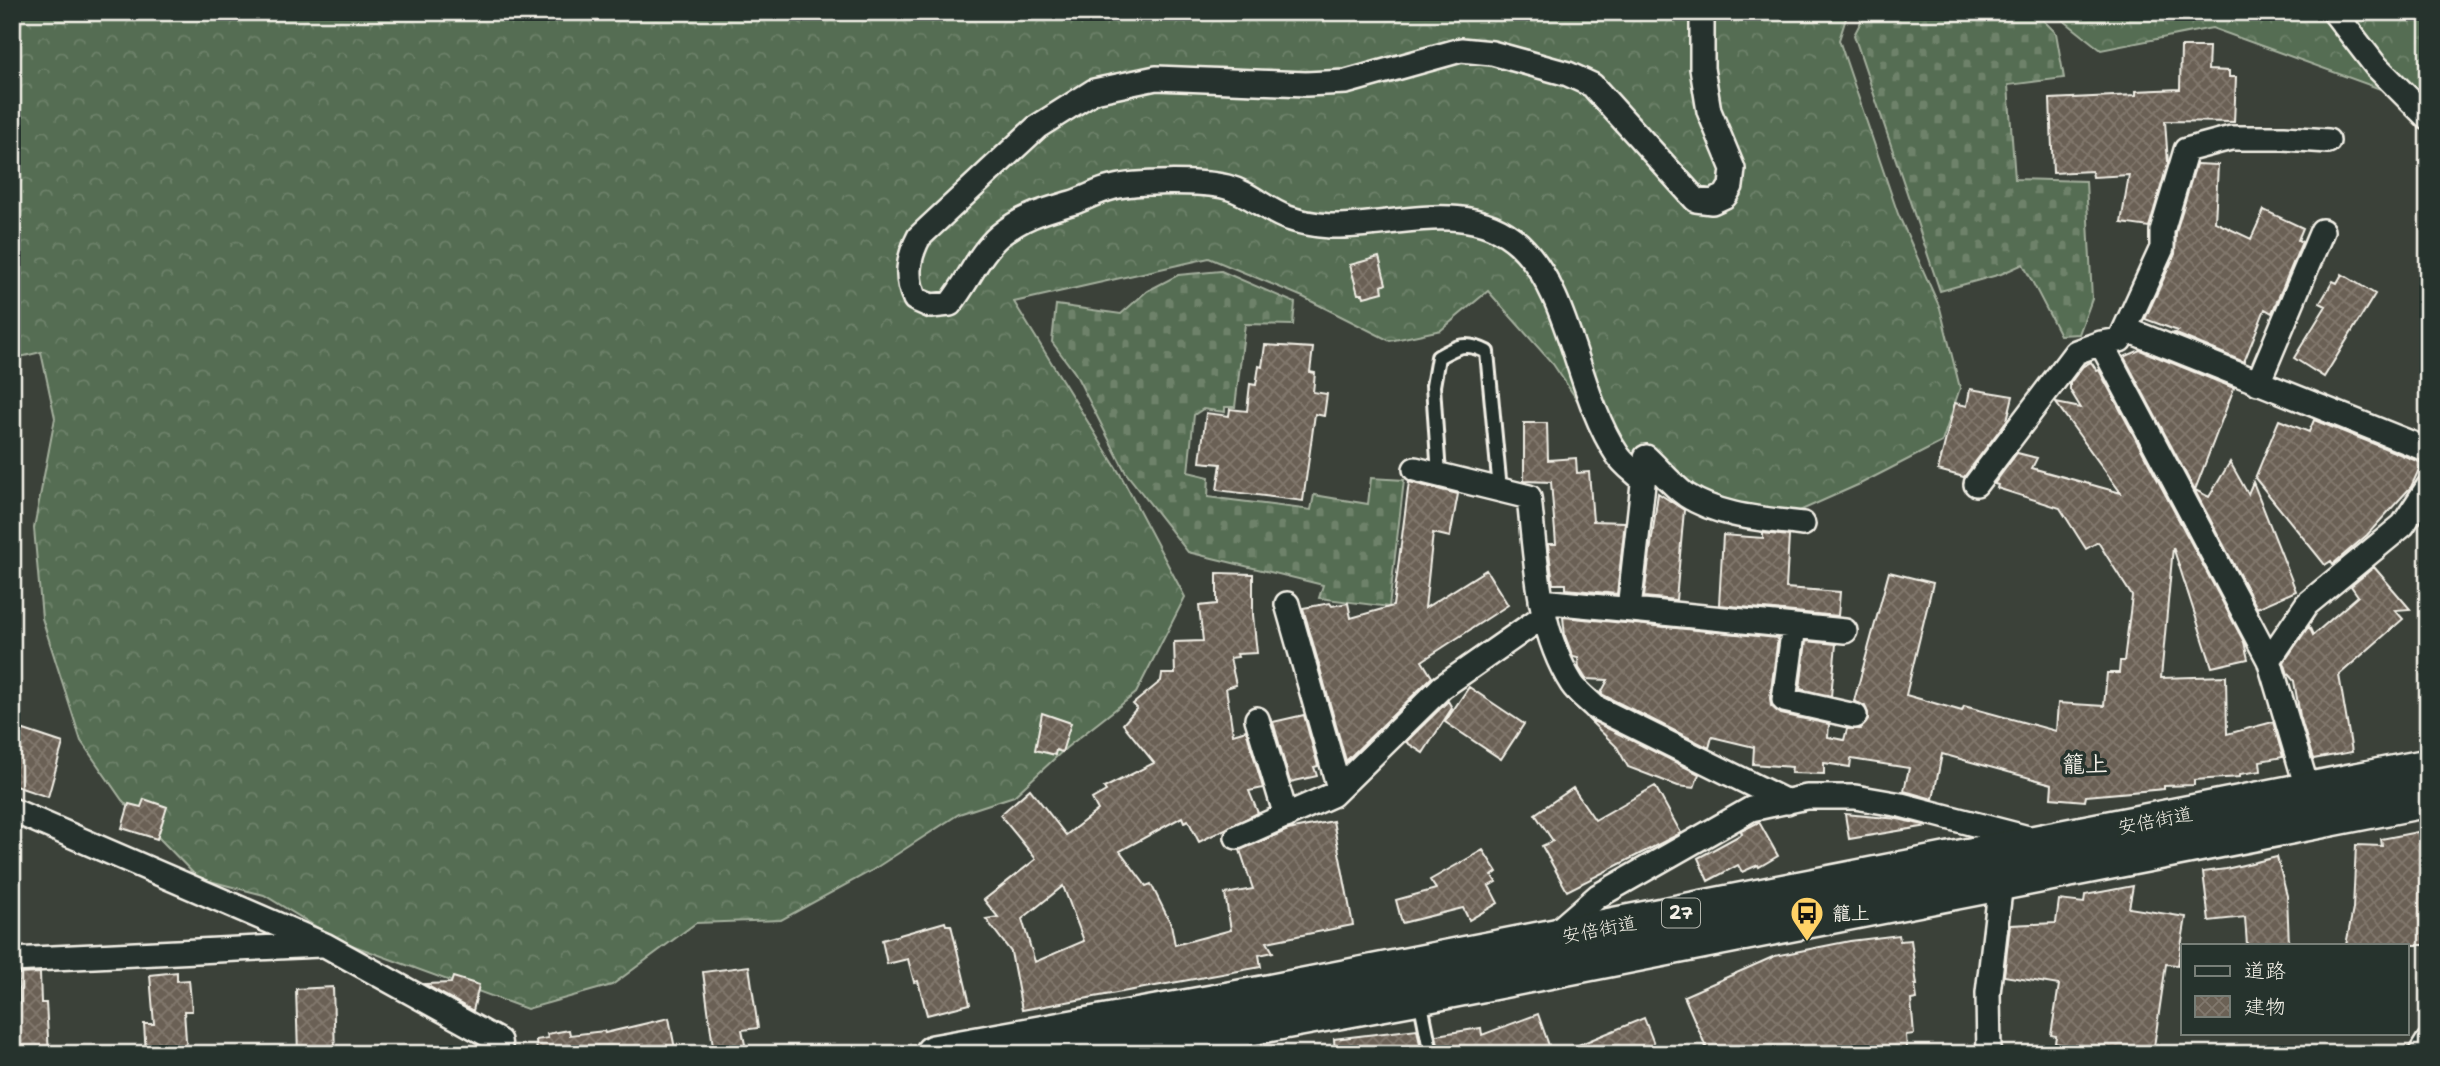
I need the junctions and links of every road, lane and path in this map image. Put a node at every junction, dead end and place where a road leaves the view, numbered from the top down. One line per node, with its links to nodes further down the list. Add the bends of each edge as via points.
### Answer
1 (1702, 12): 12 (street, via 1702,68 1709,111 1733,169 1725,196 1712,202 1696,200 1592,85 1492,53 1461,50 1346,82 1156,78 1094,91 1037,127 919,237 908,271 915,299 931,306 950,303 989,246 1019,221 1111,188 1137,184 1225,187 1287,218 1316,225 1469,218 1504,232 1532,260 1567,327 1599,422 1618,456)
2 (2334, 12): 3 (street, via 2375,65)
3 (2428, 118)
4 (2328, 141): 6 (street, via 2231,138 2186,150 2162,231 2162,248)
5 (2322, 231): 8 (street)
6 (2125, 329): 7 (street, via 2120,340); 8 (street)
7 (2101, 343): 13 (street, via 2076,352); 22 (street)
8 (2258, 383): 9 (street)
9 (2428, 450)
10 (1415, 469): 11 (street)
11 (1439, 475): 15 (street); 15 (lane, via 1433,386 1438,357 1473,345 1487,352)
12 (1643, 480): 16 (street, via 1646,457 1685,494 1708,506); 19 (street)
13 (1976, 484)
14 (2428, 488): 22 (street, via 2403,525 2307,604)
15 (1500, 490): 18 (street, via 1528,496)
16 (1803, 524)
17 (1287, 604): 26 (street)
18 (1543, 608): 19 (street); 26 (street, via 1443,687); 29 (street, via 1557,655 1573,686 1595,707)
19 (1629, 609): 20 (street)
20 (1794, 626): 21 (street); 23 (street, via 1784,700)
21 (1845, 631)
22 (2269, 660): 27 (street)
23 (1855, 716)
24 (1257, 719): 31 (street)
25 (2428, 768): 27 (main road, 安倍街道 / 27)
26 (1339, 788): 31 (street)
27 (2308, 791): 33 (main road, 安倍街道 / 27)
28 (2428, 798): 34 (main road, 安倍街道 / 27)
29 (1787, 802): 33 (street, via 1807,797 1855,797); 35 (street, via 1751,809 1598,896)
30 (12, 810): 36 (street)
31 (1286, 816): 32 (street)
32 (1237, 837)
33 (2041, 842): 35 (main road, 安倍街道 / 27)
34 (2001, 882): 38 (main road, 安倍街道 / 27); 44 (street, via 1989,993)
35 (1548, 939): 41 (main road, 安倍街道 / 27)
36 (325, 945): 37 (street); 40 (street, via 499,1041)
37 (12, 960)
38 (1419, 995): 42 (main road, 安倍街道 / 27); 43 (lane)
39 (2428, 1041): 45 (street)
40 (501, 1054)
41 (934, 1054)
42 (1099, 1054)
43 (1431, 1054)
44 (1989, 1054)
45 (2420, 1054)

